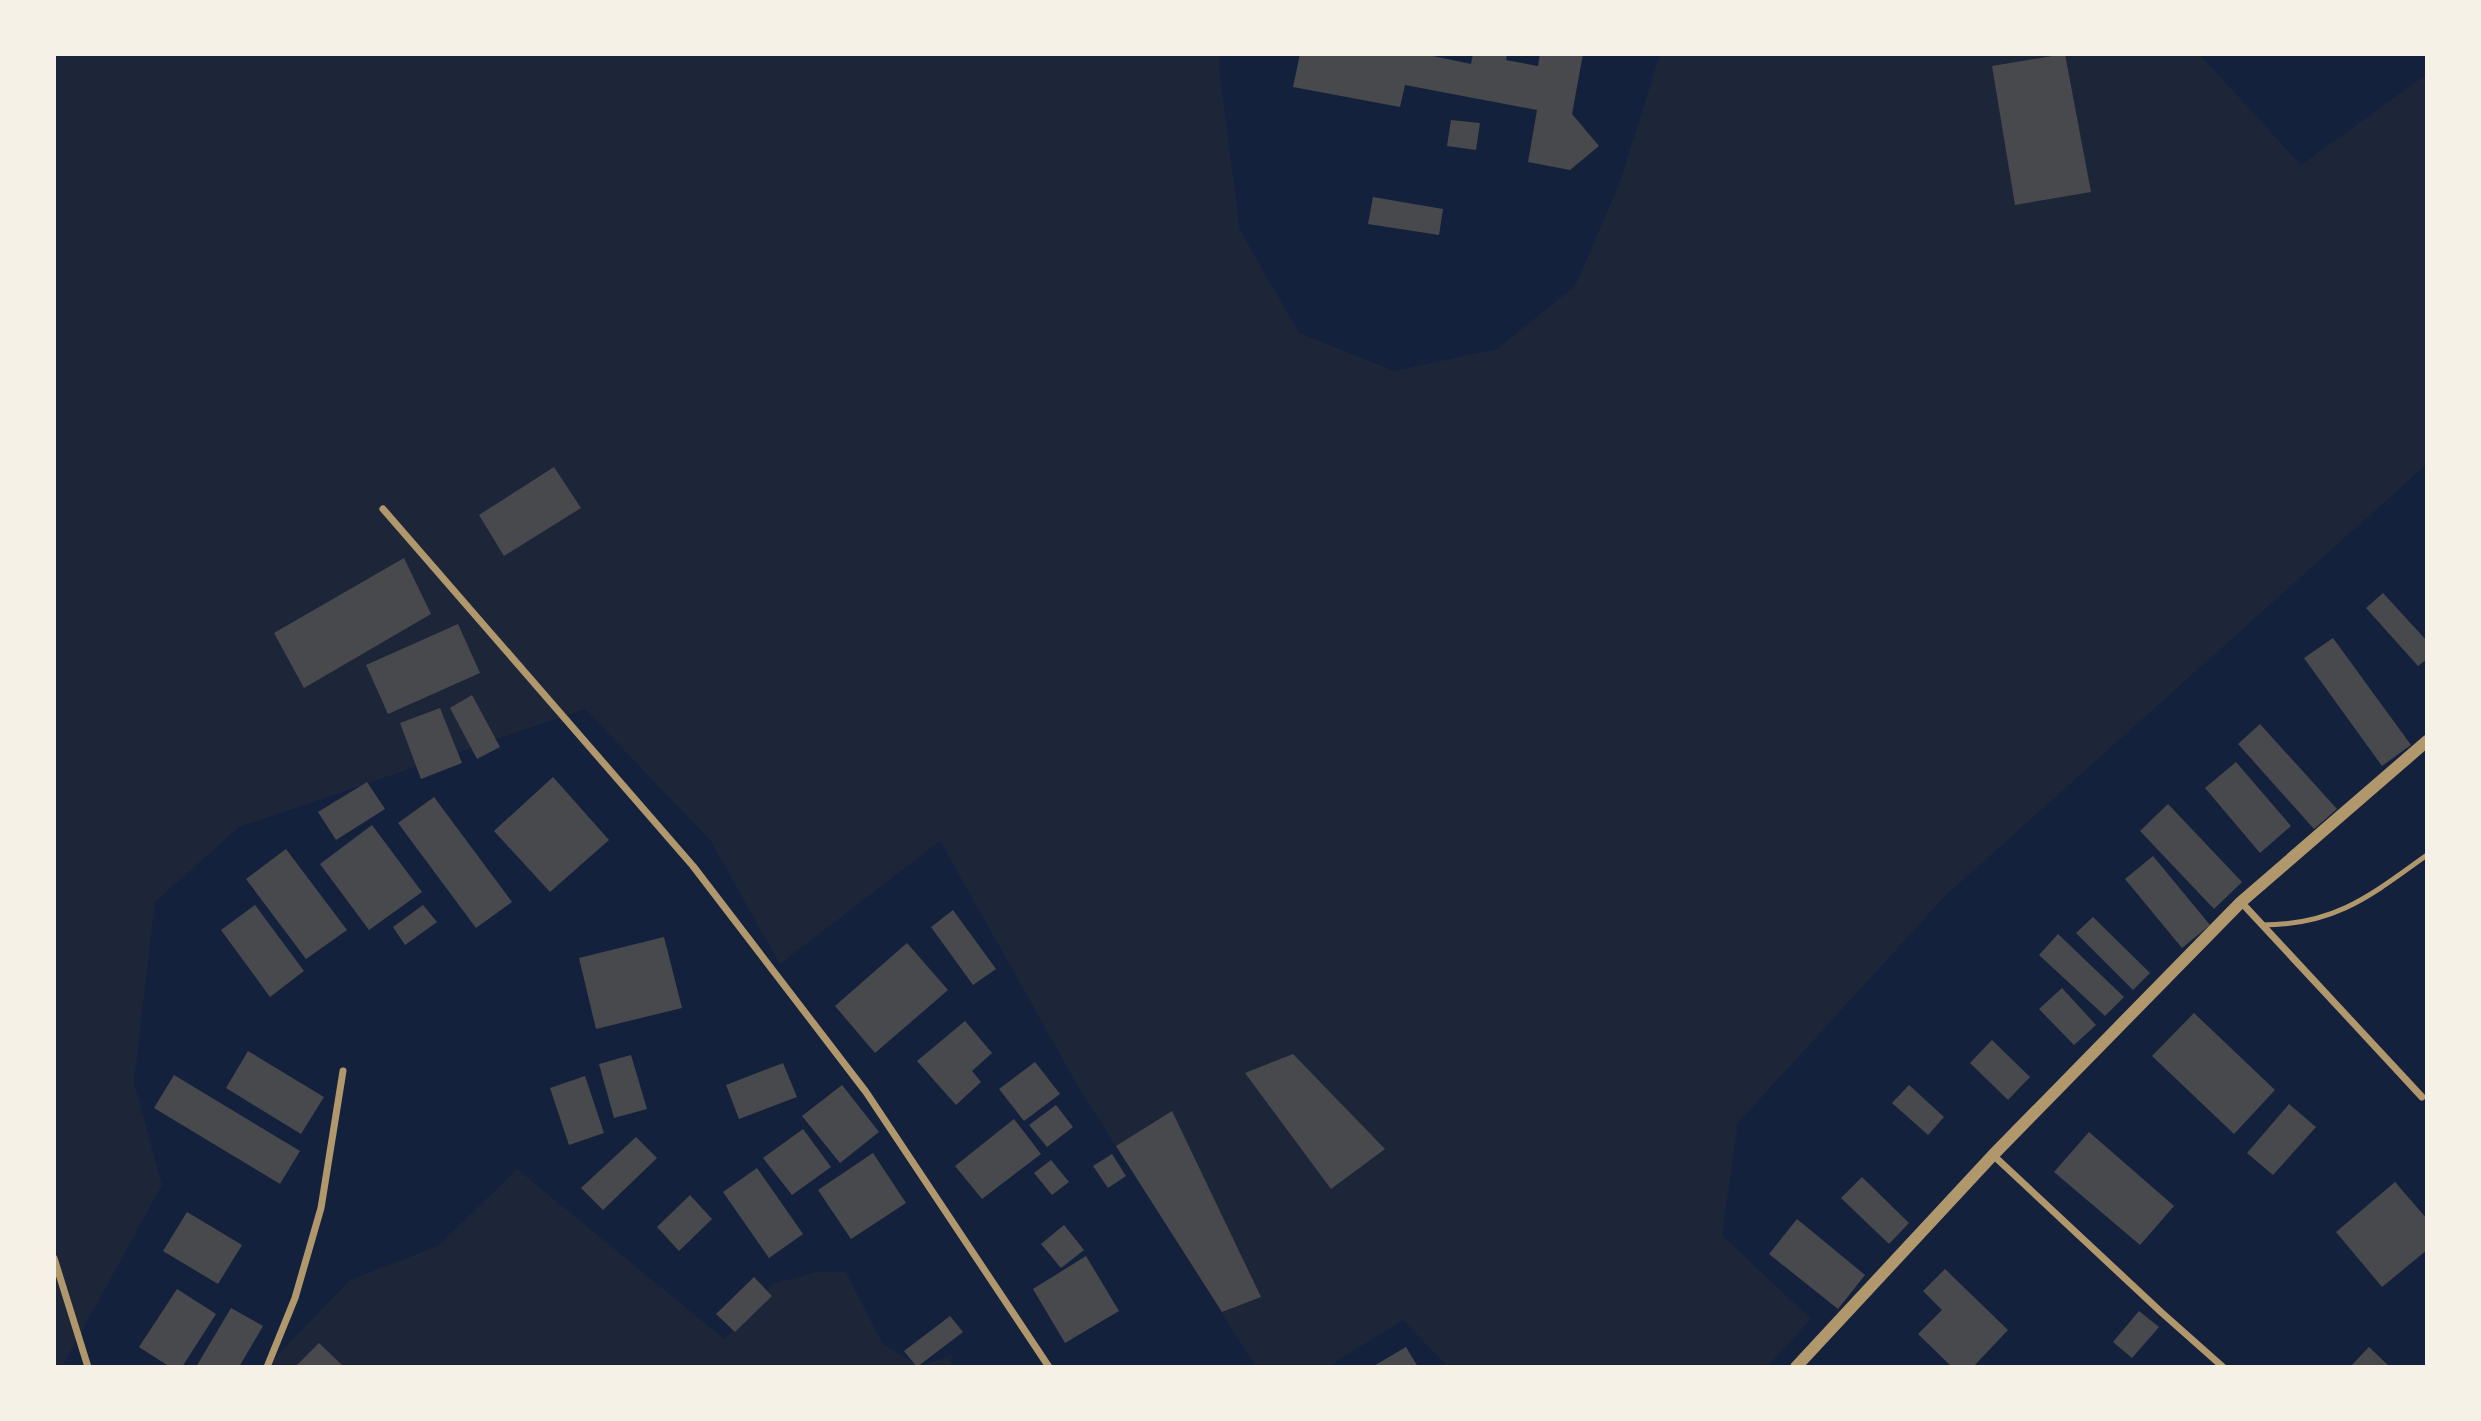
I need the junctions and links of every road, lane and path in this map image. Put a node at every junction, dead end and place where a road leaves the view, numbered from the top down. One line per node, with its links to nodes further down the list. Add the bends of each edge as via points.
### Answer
1 (383, 509): 12 (street, via 694,866 866,1091)
2 (2427, 741): 4 (street)
3 (2427, 855): 5 (lane, via 2350,907 2311,921)
4 (2241, 902): 5 (street); 8 (street)
5 (2262, 925): 7 (street)
6 (343, 1071): 11 (street, via 321,1208 295,1298)
7 (2422, 1097)
8 (1993, 1155): 13 (street); 14 (street)
9 (54, 1258): 10 (street)
10 (88, 1367)
11 (267, 1367)
12 (1049, 1367)
13 (1796, 1367)
14 (2223, 1367)

